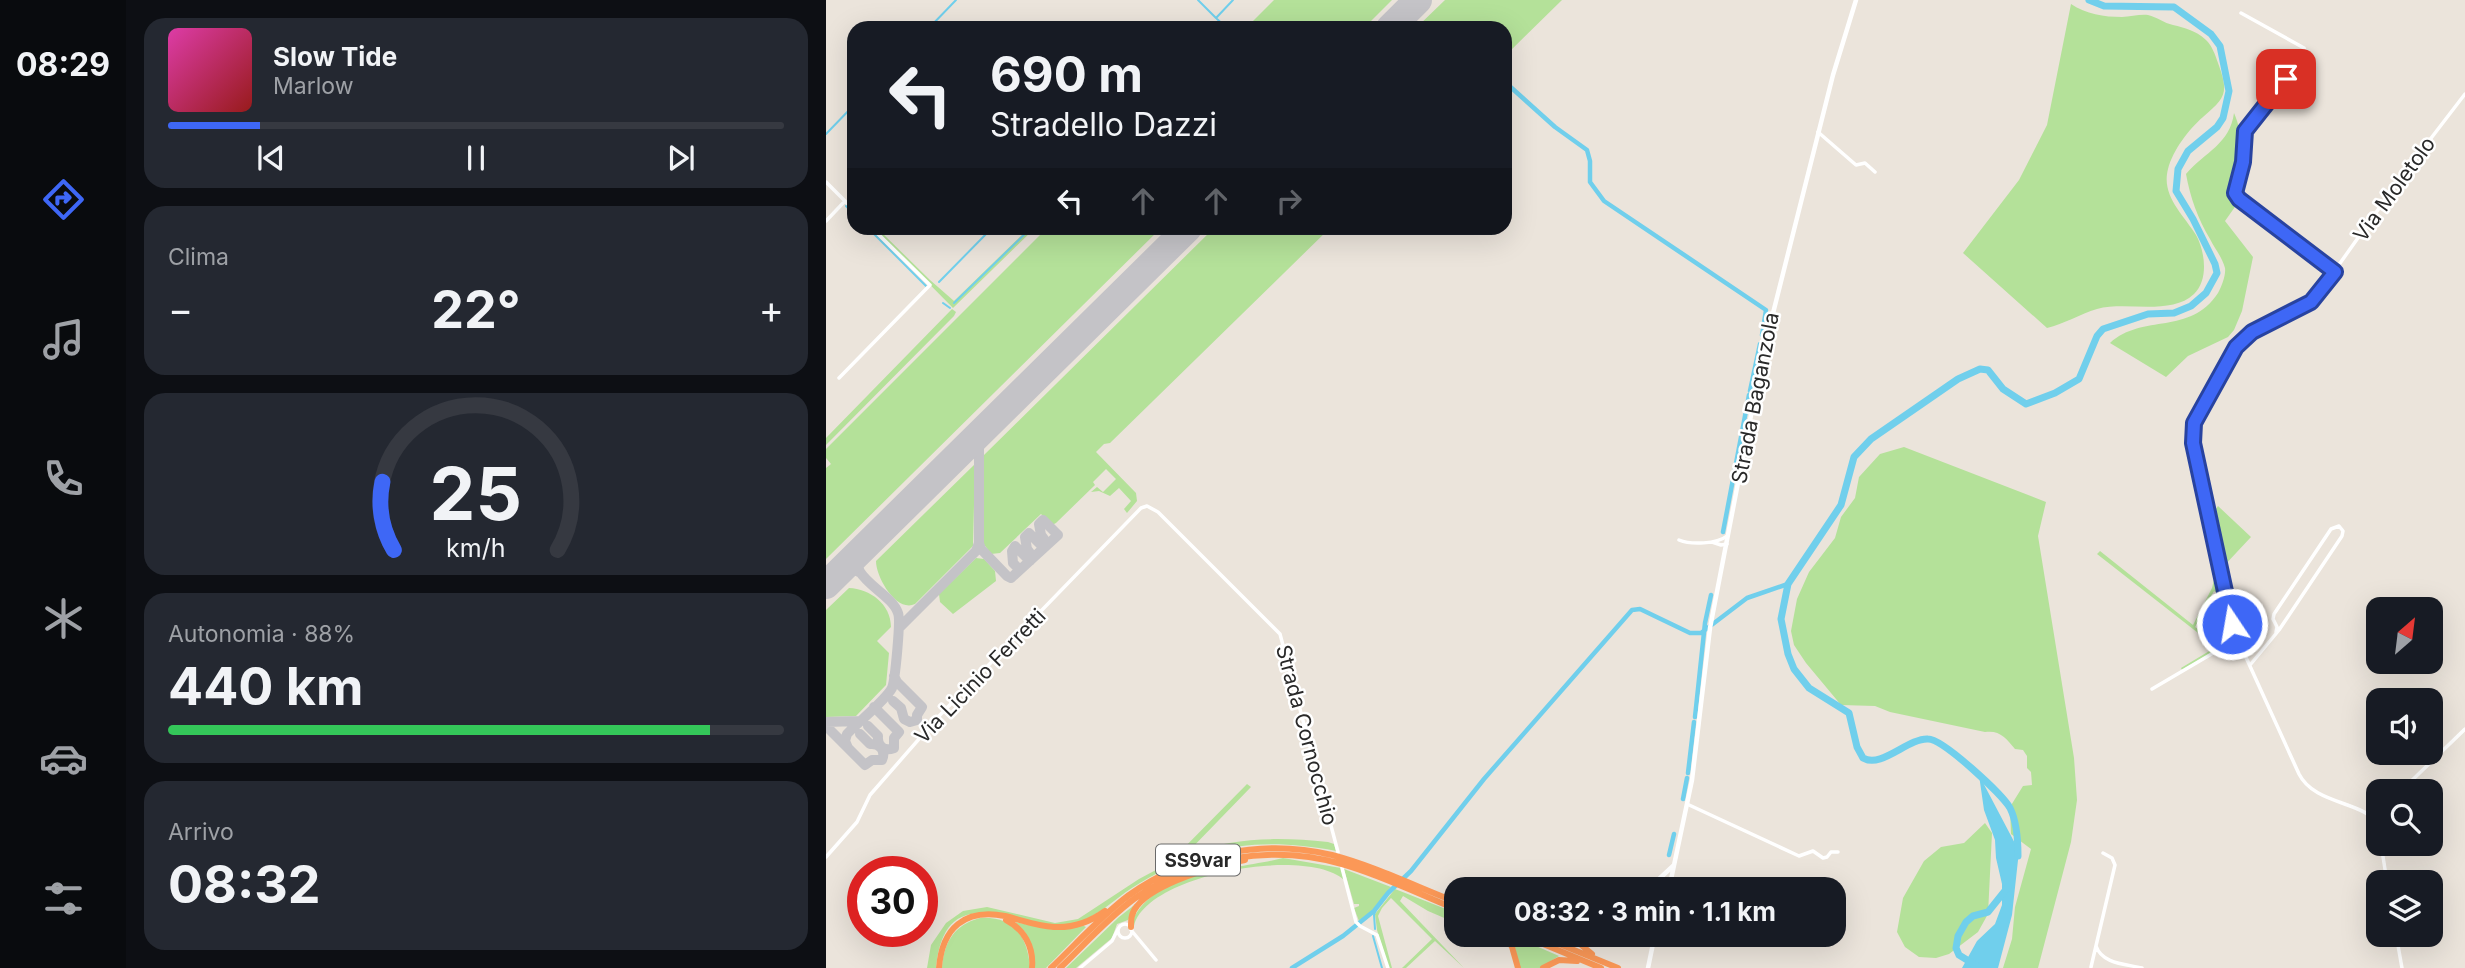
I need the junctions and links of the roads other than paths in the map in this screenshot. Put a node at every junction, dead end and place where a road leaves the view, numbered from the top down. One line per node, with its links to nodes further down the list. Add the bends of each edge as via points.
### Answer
1 (1856, 0): 6 (main road, Strada Baganzola)
2 (2241, 13): 12 (street, via 2306,53 2245,131 2235,193)
3 (2465, 94): 4 (street, Via Moletolo)
4 (2460, 99): 5 (street); 12 (street, Via Moletolo)
5 (2465, 104)
6 (1818, 132): 7 (street, via 1856,165 1865,163); 15 (main road, Strada Baganzola, via 1767,333)
7 (1875, 172)
8 (826, 182): 9 (street)
9 (845, 201): 10 (street)
10 (826, 221)
11 (879, 235): 13 (street, via 930,285)
12 (2335, 272): 23 (street, Via Moletolo, via 2311,302 2242,340 2194,426 2193,443)
13 (839, 379)
14 (1147, 506): 30 (street, Strada Cornocchio, via 1280,634); 34 (street, Via Licinio Ferretti, via 940,715 870,795 856,823)
15 (1729, 533): 17 (street); 18 (main road, Strada Baganzola)
16 (1679, 540): 17 (street)
17 (1717, 542): 18 (street); 19 (street)
18 (1727, 544): 19 (main road, Strada Baganzola)
19 (1725, 555): 28 (main road, Strada Baganzola)
20 (2285, 621): 21 (street); 21 (street, via 2342,534 2340,526 2331,528 2274,614); 22 (street)
21 (2275, 623): 22 (street)
22 (2276, 632): 24 (street)
23 (2237, 639): 24 (street, Via Moletolo); 25 (street)
24 (2249, 666): 29 (street, Via Moletolo, via 2304,785)
25 (2152, 689)
26 (2465, 729): 27 (street)
27 (2413, 779)
28 (1687, 804): 31 (street, via 1799,856 1813,852 1823,858); 35 (main road, Strada Baganzola)
29 (2366, 814)
30 (1338, 852)
31 (1838, 852)
32 (2103, 853): 50 (street, via 2115,865)
33 (1281, 855): 37 (highway, SS9var); 46 (highway, via 1221,866 1167,886 1136,906); 63 (highway, SS9var, via 1222,860 1170,878 1119,911)
34 (826, 858)
35 (1673, 865): 38 (main road); 39 (main road, Strada Baganzola)
36 (1342, 868): 65 (street, via 1358,924 1377,935)
37 (1376, 873): 40 (highway, SS9var, via 1324,853 1271,848 1210,857); 41 (highway, SS9var)
38 (1660, 877)
39 (1671, 877)
40 (1155, 879): 44 (highway, via 1094,919 1073,926 1049,927); 62 (highway, SS9var, via 1118,904)
41 (1421, 892): 42 (highway, SS9var); 43 (highway, SS9var)
42 (1444, 898)
43 (1444, 903)
44 (994, 915): 60 (highway, via 970,917 954,928 942,945); 61 (highway, via 1022,933 1031,951)
45 (1118, 929): 46 (street, via 1125,924); 47 (street); 48 (street)
46 (1131, 929): 47 (street); 49 (street)
47 (1125, 937): 48 (street); 49 (street)
48 (1111, 942): 64 (street)
49 (1142, 943): 57 (street)
50 (2096, 943): 58 (street, via 2100,955); 59 (street)
51 (1512, 947): 66 (highway)
52 (1550, 947): 69 (highway)
53 (1568, 947): 70 (highway)
54 (1584, 947): 70 (highway)
55 (1652, 947): 71 (main road)
56 (2398, 947): 73 (street)
57 (1156, 960)
58 (2108, 960): 59 (street, via 2097,960); 72 (street)
59 (2091, 967)
60 (939, 968)
61 (1032, 968)
62 (1051, 968)
63 (1060, 968)
64 (1080, 968)
65 (1388, 968)
66 (1518, 968)
67 (1543, 968): 68 (highway, via 1564,959)
68 (1594, 968)
69 (1601, 968)
70 (1620, 968)
71 (1648, 968)
72 (2142, 968)
73 (2402, 968)

